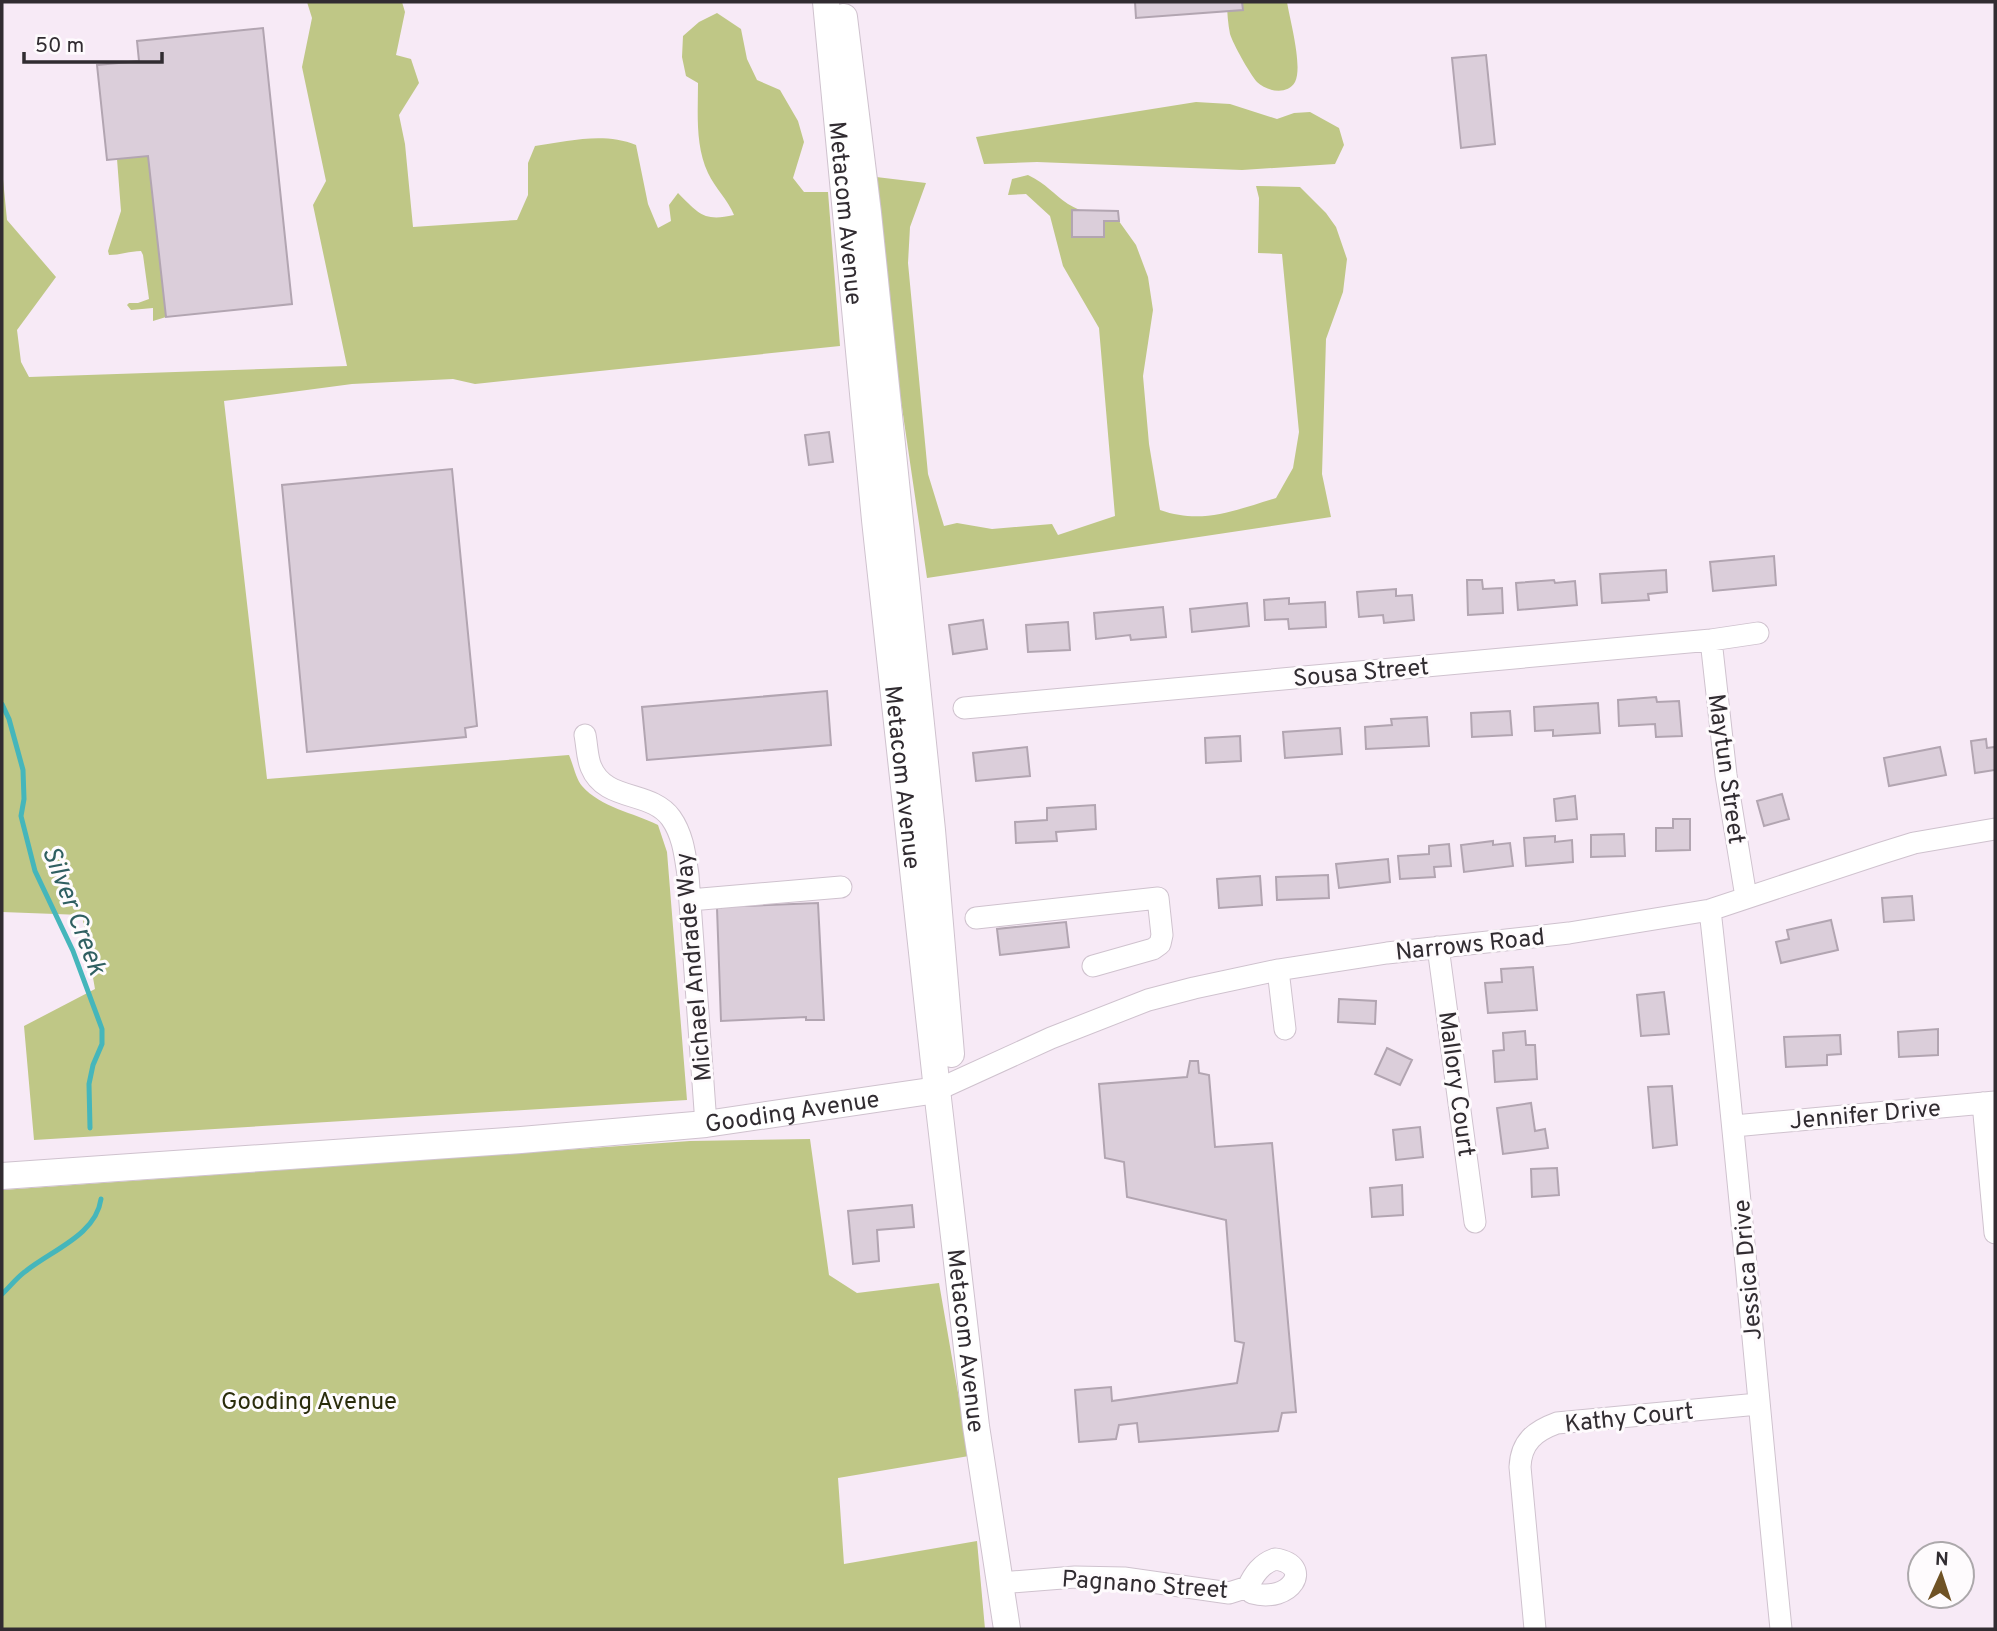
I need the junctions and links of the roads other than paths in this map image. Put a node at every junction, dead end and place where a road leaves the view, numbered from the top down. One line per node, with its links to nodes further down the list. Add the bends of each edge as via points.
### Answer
1 (826, 2): 3 (main road, Metacom Avenue)
2 (842, 2): 3 (main road, Metacom Avenue, via 868,213)
3 (869, 352): 18 (main road, Metacom Avenue, via 932,830)
4 (1758, 633): 5 (street, Sousa Street)
5 (1711, 640): 6 (street, Sousa Street); 10 (street, Maytun Street)
6 (964, 708)
7 (585, 735): 11 (street, Michael Andrade Way, via 590,766 598,779 670,817 683,845)
8 (1995, 829): 10 (street, Narrows Road, via 1903,846)
9 (841, 887): 11 (street)
10 (1746, 897): 12 (street, Narrows Road)
11 (690, 900): 20 (street, Michael Andrade Way)
12 (1710, 910): 14 (street, Narrows Road, via 1569,933); 21 (street, Jessica Drive)
13 (976, 918): 15 (street, via 1158,898 1160,944)
14 (1438, 947): 16 (street, Narrows Road); 23 (street, Mallory Court)
15 (1093, 967)
16 (1278, 970): 17 (street); 18 (street, Narrows Road, via 1148,1000)
17 (1285, 1029)
18 (945, 1087): 20 (main road, Gooding Avenue); 26 (main road, Metacom Avenue)
19 (1989, 1103): 21 (street, Jennifer Drive); 24 (street)
20 (706, 1125): 22 (main road, Gooding Avenue)
21 (1734, 1126): 25 (street, Jessica Drive)
22 (2, 1176)
23 (1475, 1222)
24 (1995, 1233)
25 (1758, 1404): 29 (street, Kathy Court, via 1557,1423 1530,1436 1520,1467); 30 (street, Jessica Drive)
26 (1000, 1583): 27 (street, Pagnano Street, via 1088,1577 1229,1593); 28 (main road, Metacom Avenue)
27 (1248, 1587)
28 (1007, 1629)
29 (1535, 1629)
30 (1781, 1629)

